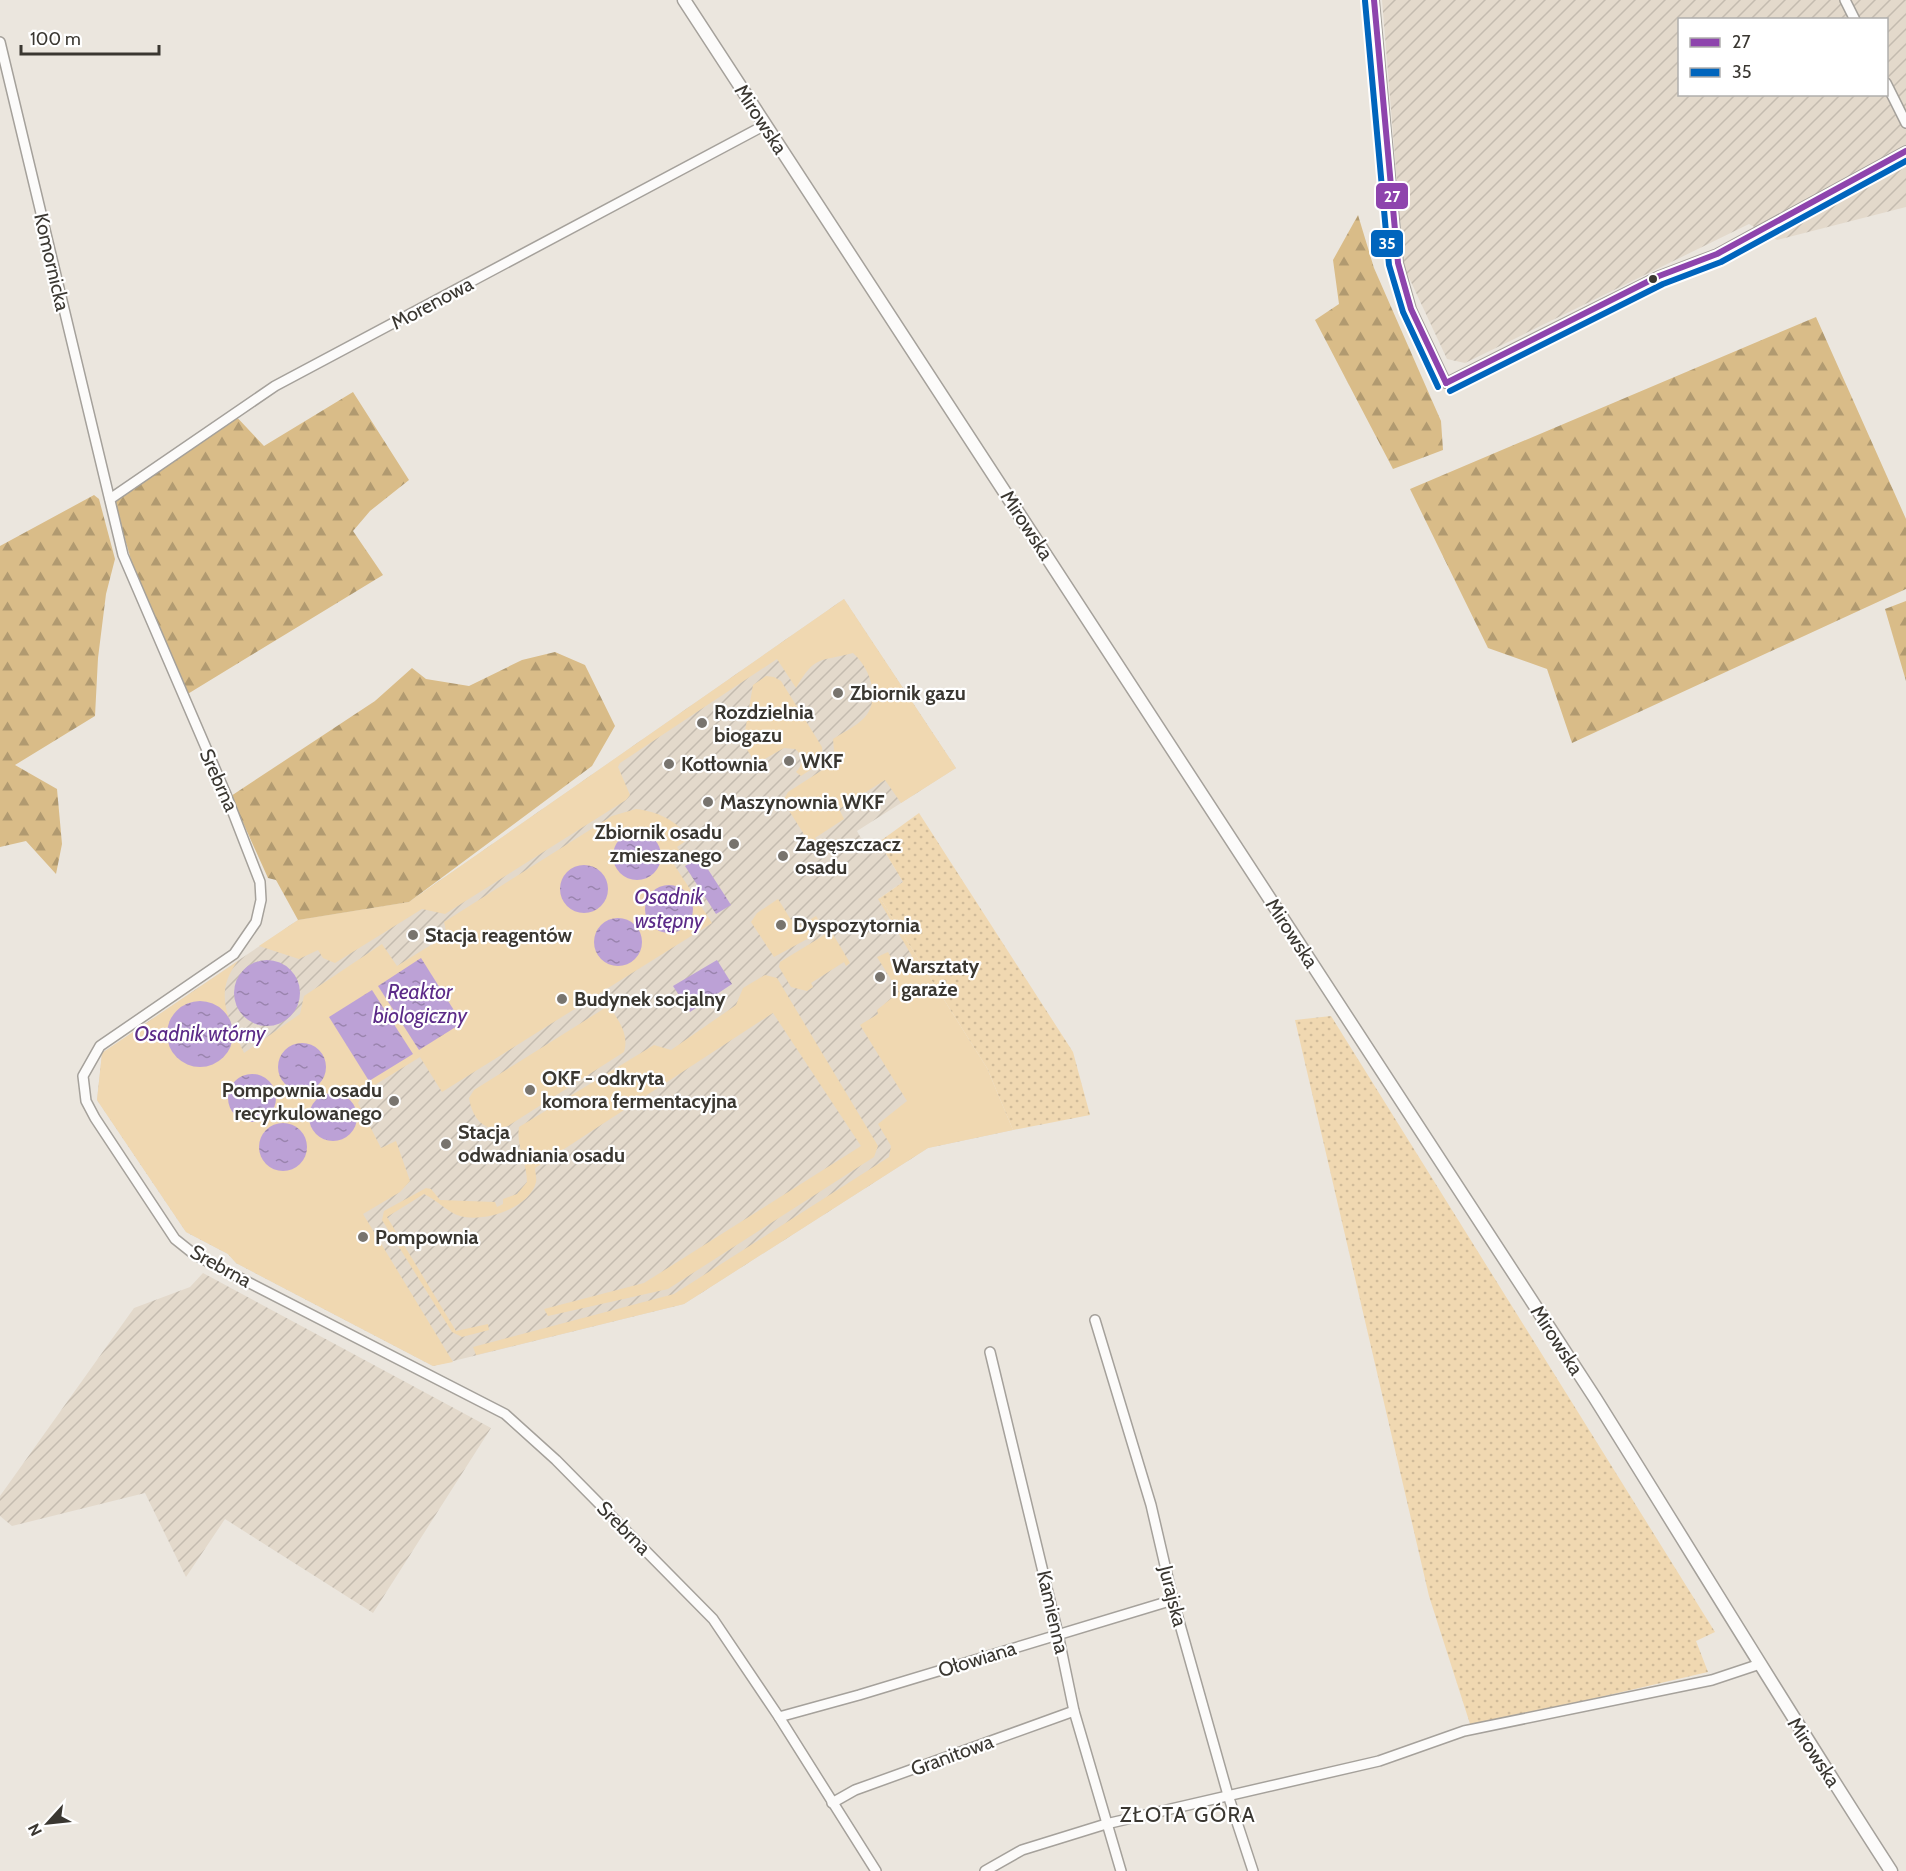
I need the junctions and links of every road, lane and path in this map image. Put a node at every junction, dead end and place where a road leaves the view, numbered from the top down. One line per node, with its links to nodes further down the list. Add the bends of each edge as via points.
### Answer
1 (684, 0): 8 (street, Mirowska)
2 (1374, 0): 9 (street, via 1398,263 1411,309 1446,383 1659,276 1717,254)
3 (1845, 0): 4 (street)
4 (1854, 18)
5 (0, 42): 10 (street, Komornicka)
6 (1888, 85): 7 (street)
7 (1906, 123)
8 (765, 125): 11 (street, Morenowa, via 275,386); 16 (street, Mirowska, via 1595,1398)
9 (1906, 151)
10 (105, 483): 11 (street, Srebrna)
11 (110, 499): 18 (street, Srebrna, via 123,555 257,871 261,900 256,922 234,954 100,1046 83,1076 86,1101 94,1118 175,1239 195,1255 505,1414 713,1619)
12 (1095, 1320): 14 (street, Jurajska, via 1151,1505)
13 (990, 1352): 15 (street, Kamienna)
14 (1173, 1600): 15 (street, Ołowiana); 19 (street, Jurajska)
15 (1058, 1634): 17 (street, Kamienna); 18 (street, Ołowiana)
16 (1760, 1664): 19 (street, via 1712,1680 1464,1731 1378,1761); 26 (street, Mirowska)
17 (1074, 1711): 20 (street, Granitowa, via 855,1790); 21 (street, Kamienna)
18 (780, 1717): 20 (street, Srebrna)
19 (1228, 1795): 21 (street); 25 (street, Jurajska)
20 (832, 1803): 22 (street, Srebrna)
21 (1106, 1824): 23 (street, via 1022,1850); 24 (street, Kamienna)
22 (876, 1871)
23 (985, 1871)
24 (1121, 1871)
25 (1253, 1871)
26 (1891, 1871)

